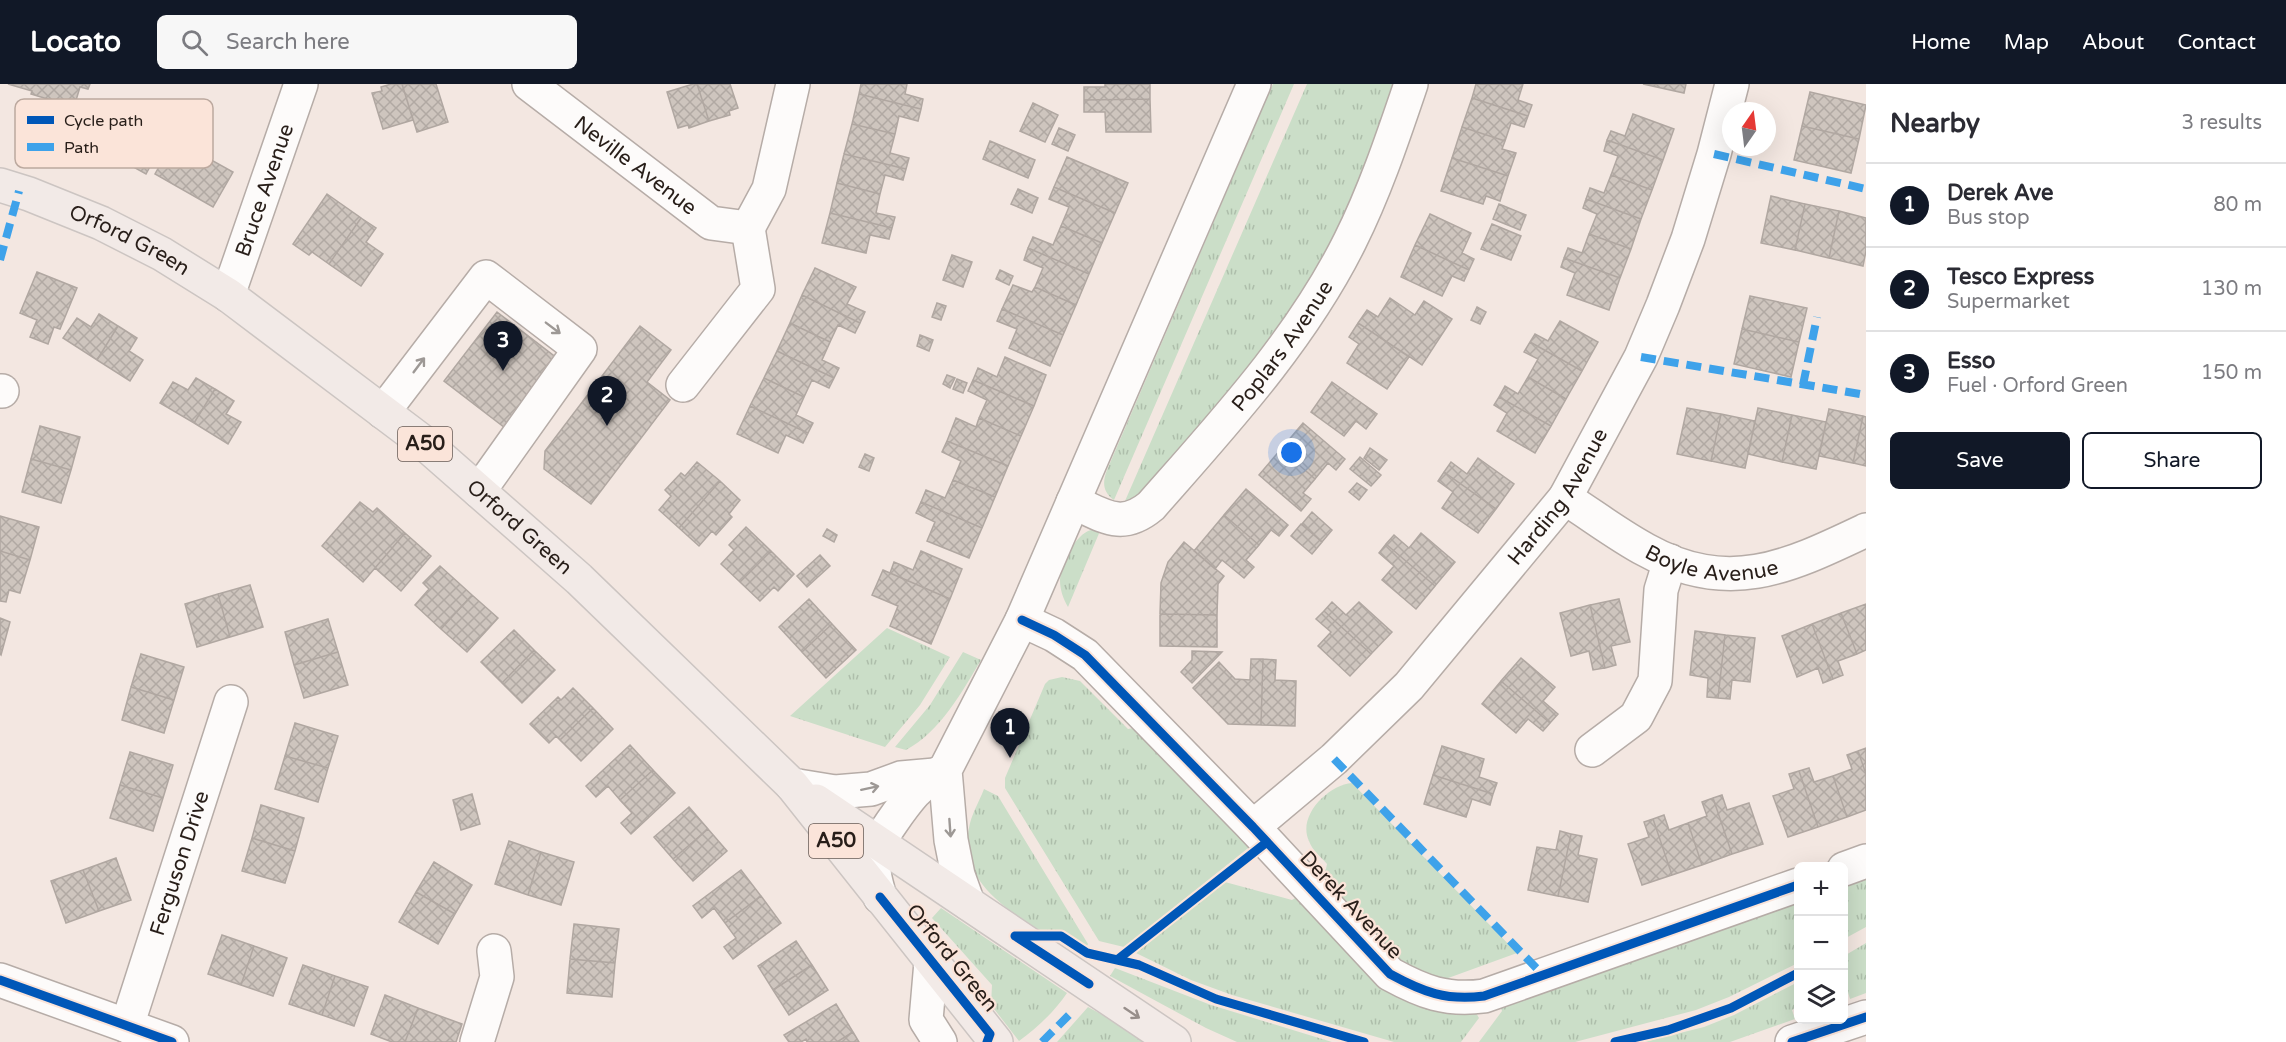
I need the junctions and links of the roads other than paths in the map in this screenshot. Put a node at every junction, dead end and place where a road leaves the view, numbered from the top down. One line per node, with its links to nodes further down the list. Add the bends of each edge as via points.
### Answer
1 (301, 84): 9 (street, Bruce Avenue)
2 (529, 84): 8 (street, Neville Avenue, via 711,223)
3 (793, 84): 8 (street, via 769,189)
4 (1254, 84): 14 (street)
5 (1411, 84): 14 (street, Poplars Avenue, via 1350,242 1307,312 1247,394 1141,514 1131,519 1111,519)
6 (1732, 84): 13 (street, Harding Avenue, via 1688,239 1663,305 1641,357)
7 (0, 186): 9 (main road, Orford Green / A50, via 101,223 162,254)
8 (748, 228): 10 (street, via 758,289)
9 (228, 295): 11 (main road, Orford Green / A50)
10 (683, 385)
11 (383, 412): 12 (main road, Orford Green / A50); 12 (street, one-way to 12, via 486,277 580,349)
12 (479, 491): 21 (main road, Orford Green / A50, via 579,579)
13 (1565, 498): 16 (street, Boyle Avenue); 22 (street, Harding Avenue, via 1409,686 1334,759)
14 (1072, 502): 17 (street)
15 (1866, 530): 16 (street, Boyle Avenue, via 1783,566 1756,573 1700,572)
16 (1670, 561): 19 (street, via 1661,590 1655,681 1636,717)
17 (1022, 620): 20 (street); 22 (street, Derek Avenue, via 1085,655)
18 (231, 702): 33 (street, Ferguson Drive)
19 (1592, 750)
20 (940, 772): 21 (street, one-way to 20, via 835,792 872,789 901,778); 23 (street, via 915,792); 28 (street, one-way to 28, via 958,875)
21 (792, 785): 23 (main road, Orford Green / A50); 27 (main road, Orford Green / A50)
22 (1253, 827): 26 (street, Derek Avenue, via 1390,974 1417,989 1443,996 1484,996)
23 (878, 842): 27 (street, via 874,873); 28 (main road, Orford Green / A50)
24 (1866, 861): 25 (street)
25 (1848, 868)
26 (1794, 886)
27 (880, 897): 30 (main road, Orford Green / A50)
28 (968, 903): 38 (main road, Orford Green / A50, one-way to 38)
29 (494, 951): 35 (street, via 497,976)
30 (931, 962): 36 (street, Orford Green, via 926,1020); 37 (main road, Orford Green / A50)
31 (0, 980): 33 (street)
32 (1866, 1017): 39 (street)
33 (127, 1026): 34 (street)
34 (172, 1042)
35 (477, 1042)
36 (940, 1042)
37 (996, 1042)
38 (1174, 1042)
39 (1792, 1042)

